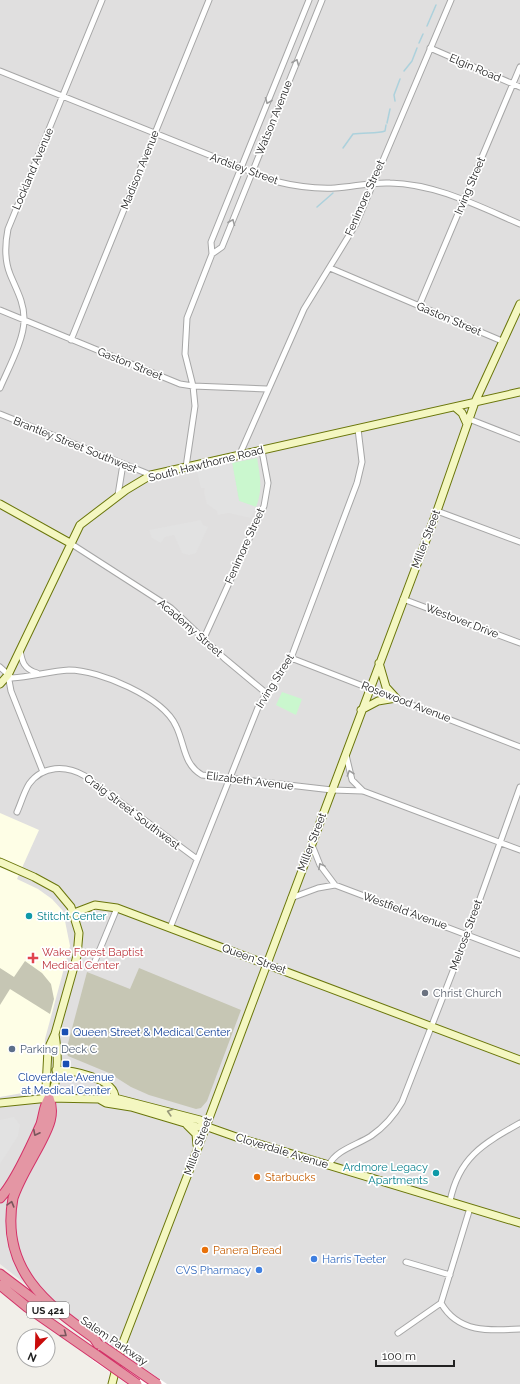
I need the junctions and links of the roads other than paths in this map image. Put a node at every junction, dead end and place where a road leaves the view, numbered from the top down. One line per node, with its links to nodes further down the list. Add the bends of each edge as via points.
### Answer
1 (102, 0): 11 (street, Lockland Avenue)
2 (209, 0): 12 (street, Madison Avenue)
3 (309, 0): 13 (street, Watson Avenue, one-way to 13)
4 (451, 0): 6 (street, Fenimore Street)
5 (320, 1): 14 (street, Watson Avenue, one-way to 5)
6 (430, 48): 9 (street, Elgin Road); 15 (street, Fenimore Street)
7 (520, 66): 9 (street, Irving Street)
8 (0, 71): 11 (street, Ardsley Street)
9 (513, 84): 10 (street, Elgin Road); 16 (street, Irving Street)
10 (520, 87)
11 (63, 97): 12 (street, Ardsley Street); 23 (street, Lockland Avenue, via 12,216 6,240 6,260 22,301)
12 (155, 134): 13 (street, Ardsley Street); 24 (street, Madison Avenue)
13 (241, 168): 14 (street, Ardsley Street); 18 (street, Watson Avenue, via 211,242)
14 (252, 172): 15 (street, Ardsley Street, via 274,181 310,187 333,188); 18 (street, Watson Avenue, one-way to 14, via 222,247)
15 (372, 184): 16 (street, Ardsley Street, via 424,186); 19 (street, Fenimore Street, via 356,224)
16 (464, 200): 17 (street, Ardsley Street); 21 (street, Irving Street)
17 (520, 224)
18 (212, 254): 26 (street, Watson Avenue, via 189,309 185,330 185,354)
19 (330, 268): 21 (street, Gaston Street); 29 (street, Fenimore Street, via 304,309)
20 (520, 304): 25 (main road, Miller Street)
21 (419, 306): 25 (street, Gaston Street)
22 (0, 310): 23 (street, Gaston Street)
23 (24, 320): 24 (street, Gaston Street); 28 (street, Lockland Avenue, via 23,331)
24 (71, 340): 26 (street, Gaston Street, via 180,384)
25 (502, 341): 27 (main road, Miller Street)
26 (193, 386): 29 (street, Gaston Street); 41 (street, Watson Avenue, via 194,414)
27 (483, 386): 31 (main road); 32 (main road, Miller Street)
28 (0, 388)
29 (267, 389): 39 (street, Fenimore Street)
30 (520, 392): 31 (main road, South Hawthorne Road)
31 (496, 398): 32 (main road, South Hawthorne Road)
32 (475, 402): 33 (main road, South Hawthorne Road); 35 (main road, Miller Street)
33 (455, 407): 35 (main road); 36 (main road, South Hawthorne Road)
34 (0, 414): 40 (street, Brantley Street Southwest)
35 (468, 421): 37 (street); 45 (main road, Miller Street)
36 (358, 429): 38 (main road, South Hawthorne Road); 52 (street, Irving Street, via 362,462 358,483)
37 (520, 439)
38 (262, 451): 39 (main road, South Hawthorne Road); 49 (street, Fenimore Street, via 268,483 264,506)
39 (239, 456): 41 (main road, South Hawthorne Road)
40 (123, 464): 42 (street, Brantley Street Southwest); 43 (street)
41 (186, 467): 42 (main road, South Hawthorne Road)
42 (151, 475): 43 (main road, South Hawthorne Road)
43 (118, 496): 47 (main road, South Hawthorne Road, via 85,520)
44 (0, 504): 47 (main road)
45 (437, 511): 46 (street); 48 (main road, Miller Street)
46 (520, 542)
47 (70, 543): 49 (street, Academy Street, via 156,597); 51 (main road, South Hawthorne Road)
48 (403, 599): 50 (street, Westover Drive); 53 (main road, Miller Street)
49 (204, 638): 59 (street, Academy Street)
50 (520, 643)
51 (20, 649): 55 (street, via 24,666 28,671); 56 (main road, South Hawthorne Road)
52 (292, 658): 58 (street, Rosewood Avenue); 59 (street, Irving Street)
53 (379, 663): 58 (main road, Miller Street); 60 (main road, via 386,687)
54 (0, 667): 56 (street)
55 (38, 674): 56 (street, Elizabeth Avenue, via 12,678); 65 (street, Elizabeth Avenue, via 70,670 94,673 140,693 160,706 174,722 192,768 206,777)
56 (8, 676): 57 (main road, South Hawthorne Road); 64 (street, via 18,711)
57 (0, 684)
58 (370, 688): 60 (street, Rosewood Avenue); 61 (main road, Miller Street)
59 (266, 693): 65 (street, Irving Street)
60 (396, 698): 61 (main road, via 378,701); 62 (street, Rosewood Avenue)
61 (361, 710): 63 (main road, Miller Street)
62 (520, 747)
63 (346, 752): 67 (main road, Miller Street); 68 (street, one-way to 63, via 352,780)
64 (43, 772): 69 (street, via 30,783); 73 (street, Craig Street Southwest, via 62,768 77,772)
65 (229, 778): 67 (street, Elizabeth Avenue); 73 (street, Irving Street)
66 (520, 787): 71 (street, Melrose Street)
67 (332, 790): 68 (street, Elizabeth Avenue); 70 (main road, Miller Street)
68 (363, 791): 71 (street, Elizabeth Avenue)
69 (17, 812)
70 (312, 843): 75 (street, one-way to 70, via 320,865); 76 (main road, Miller Street)
71 (500, 843): 72 (street, Elizabeth Avenue); 80 (street, Melrose Street)
72 (520, 850)
73 (197, 859): 79 (street, Irving Street)
74 (0, 862): 78 (main road, via 34,876 56,889)
75 (335, 885): 76 (street); 80 (street, Westfield Avenue)
76 (290, 898): 82 (main road, Miller Street)
77 (117, 908): 78 (main road, Queen Street, via 95,905); 79 (main road, Queen Street); 83 (street)
78 (74, 913): 85 (main road, via 79,933 77,956)
79 (170, 928): 82 (main road, Queen Street)
80 (467, 935): 81 (street, Westfield Avenue); 84 (street, Melrose Street)
81 (520, 955)
82 (266, 963): 84 (main road, Queen Street); 94 (main road, Miller Street)
83 (93, 966)
84 (432, 1027): 86 (main road, Queen Street); 96 (street, Melrose Street, via 407,1091 394,1114 370,1136 336,1155)
85 (55, 1034): 87 (main road, via 58,1050); 88 (main road, via 47,1058 46,1088)
86 (520, 1060)
87 (56, 1070): 88 (main road, via 56,1088); 89 (main road, via 82,1074 101,1082 113,1090)
88 (50, 1098): 90 (main road, Cloverdale Avenue); 91 (main road, Cloverdale Avenue); 97 (highway, one-way to 97, via 44,1106 38,1130); 108 (highway, one-way to 88, via 44,1302 30,1288 16,1267 9,1244 10,1206 50,1122)
89 (115, 1098): 90 (main road, Cloverdale Avenue); 94 (main road, Cloverdale Avenue, one-way to 89, via 200,1120)
90 (99, 1099): 92 (main road, Cloverdale Avenue)
91 (0, 1103)
92 (184, 1123): 94 (main road, Cloverdale Avenue, via 198,1127); 95 (main road, via 196,1134)
93 (520, 1123): 98 (street, via 482,1146 467,1160 455,1179)
94 (206, 1126): 95 (main road, Miller Street); 96 (main road, Cloverdale Avenue)
95 (197, 1150): 109 (main road, Miller Street, via 122,1345)
96 (329, 1165): 98 (main road, Cloverdale Avenue)
97 (0, 1198)
98 (450, 1201): 99 (main road, Cloverdale Avenue)
99 (470, 1208): 100 (main road, Cloverdale Avenue); 103 (street)
100 (520, 1223)
101 (406, 1262): 103 (street)
102 (0, 1274): 108 (highway, Salem Parkway / US 421)
103 (450, 1275): 105 (street)
104 (0, 1285): 110 (highway, Salem Parkway / US 421, one-way to 110, bridge)
105 (442, 1303): 106 (street, via 448,1315 462,1324 480,1329); 107 (street)
106 (520, 1329)
107 (398, 1333)
108 (100, 1345): 111 (highway, Salem Parkway / US 421, bridge)
109 (112, 1384)
110 (137, 1384)
111 (157, 1384)

